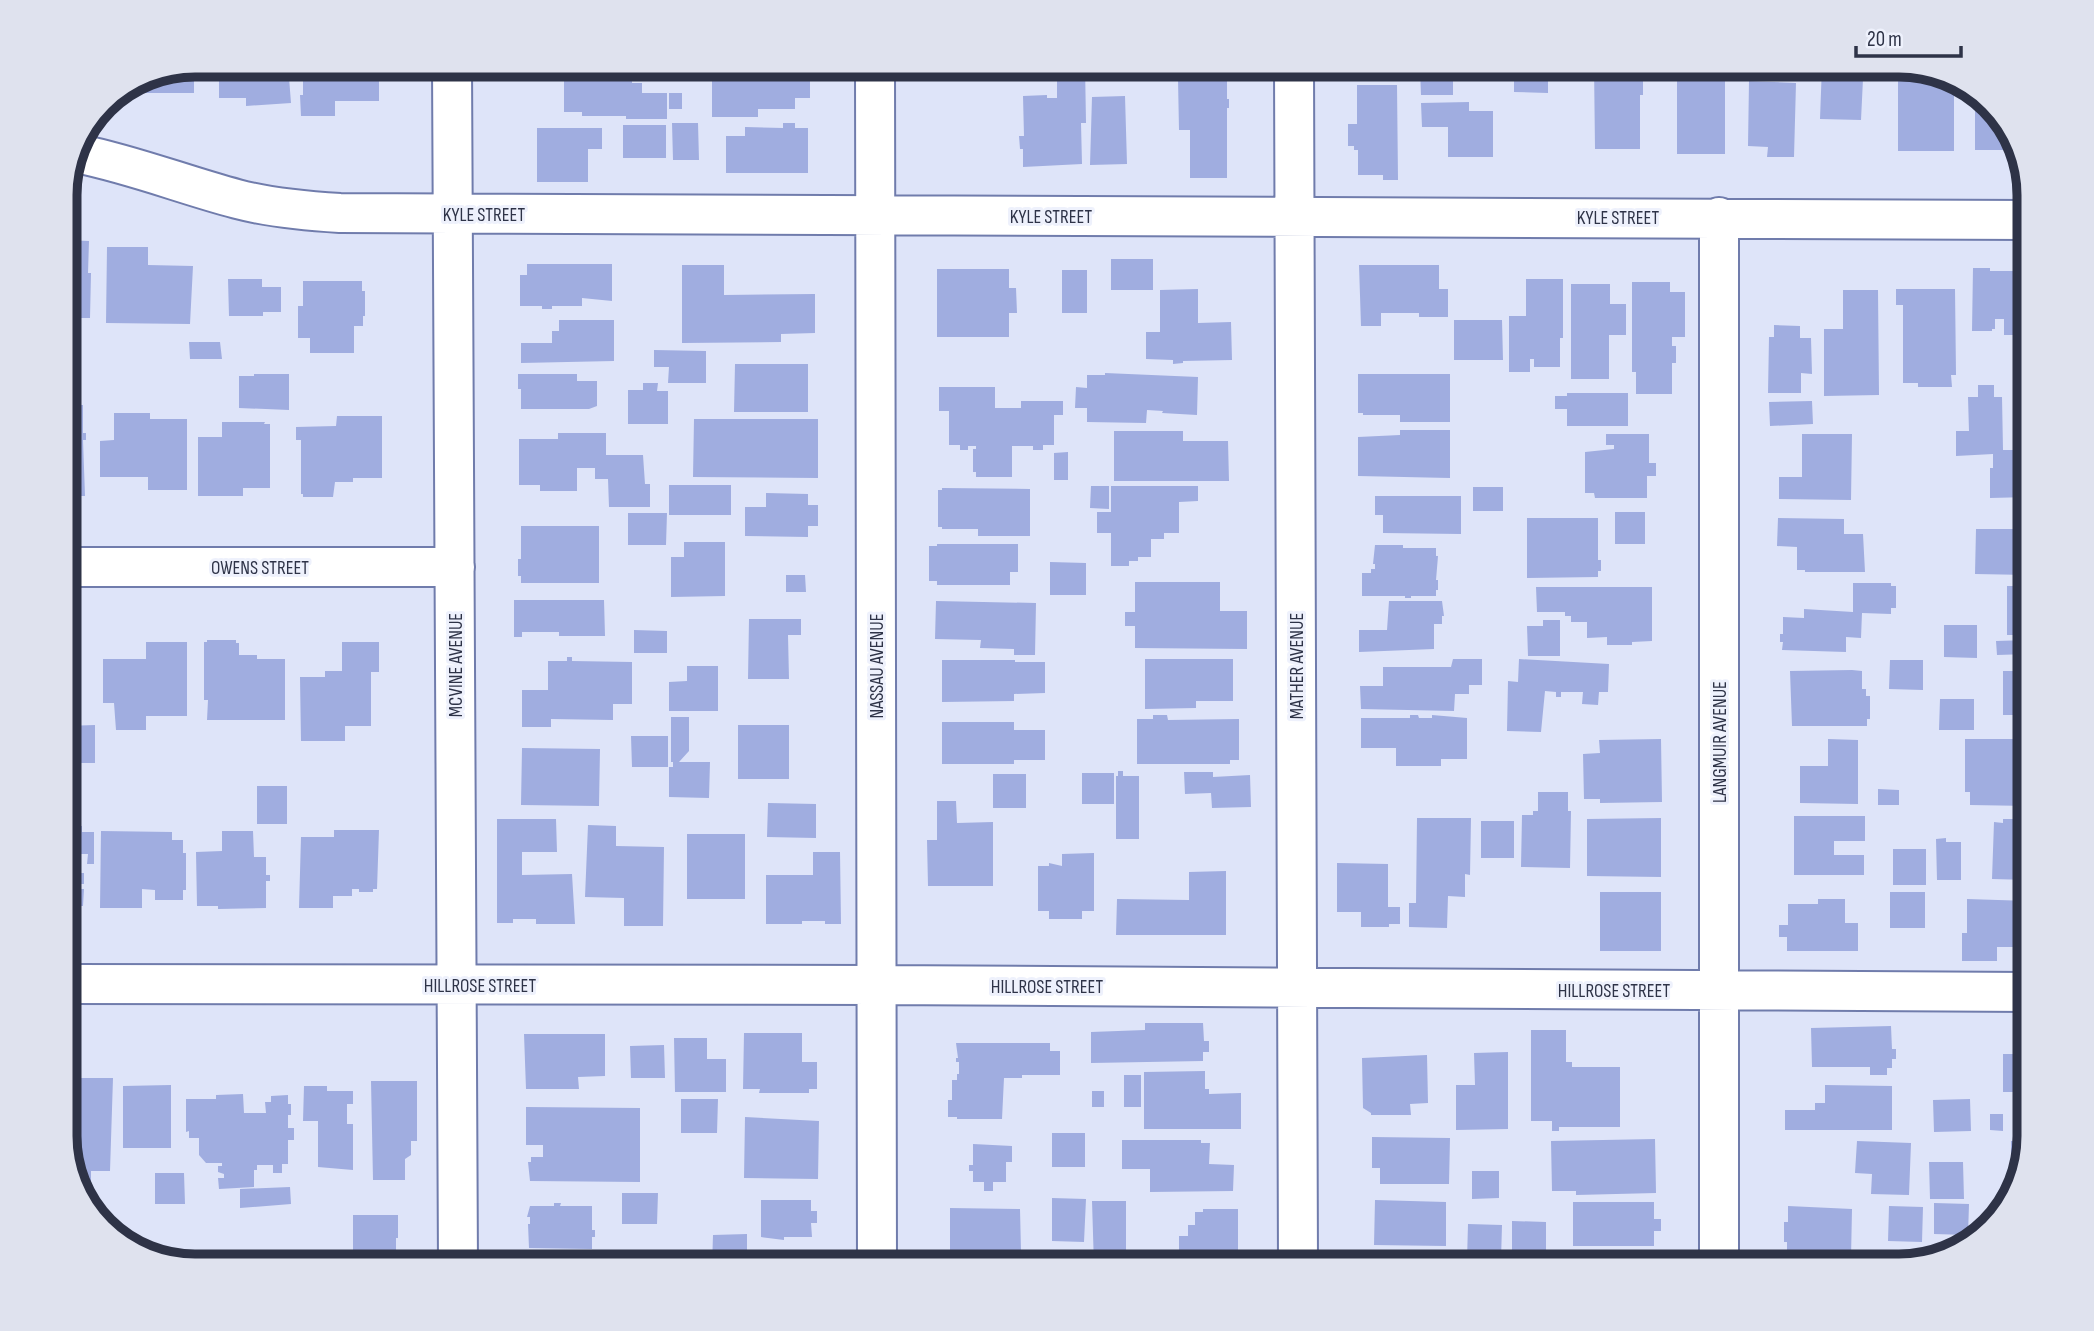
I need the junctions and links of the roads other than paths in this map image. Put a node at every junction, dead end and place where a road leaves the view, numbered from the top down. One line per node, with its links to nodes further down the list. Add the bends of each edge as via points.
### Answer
1 (452, 77): 5 (street, MCVINE AVENUE)
2 (875, 77): 6 (street, NASSAU AVENUE)
3 (1294, 77): 7 (street, MATHER AVENUE)
4 (84, 155): 5 (street, KYLE STREET, via 260,204 340,213)
5 (452, 214): 6 (street, KYLE STREET); 11 (street, MCVINE AVENUE)
6 (875, 216): 7 (street, KYLE STREET); 14 (street, NASSAU AVENUE)
7 (1294, 217): 8 (street, KYLE STREET); 15 (street, MATHER AVENUE)
8 (1719, 217): 9 (street, KYLE STREET); 16 (street, LANGMUIR AVENUE)
9 (2017, 220)
10 (77, 567): 11 (street, OWENS STREET)
11 (455, 567): 13 (street, MCVINE AVENUE)
12 (77, 984): 13 (street, HILLROSE STREET)
13 (456, 985): 14 (street, HILLROSE STREET); 18 (street, MCVINE AVENUE)
14 (877, 985): 15 (street, HILLROSE STREET); 19 (street, NASSAU AVENUE)
15 (1297, 988): 16 (street, HILLROSE STREET); 20 (street, MATHER AVENUE)
16 (1719, 991): 17 (street, HILLROSE STREET); 21 (street, LANGMUIR AVENUE)
17 (2017, 992)
18 (458, 1254)
19 (877, 1254)
20 (1298, 1254)
21 (1719, 1254)

